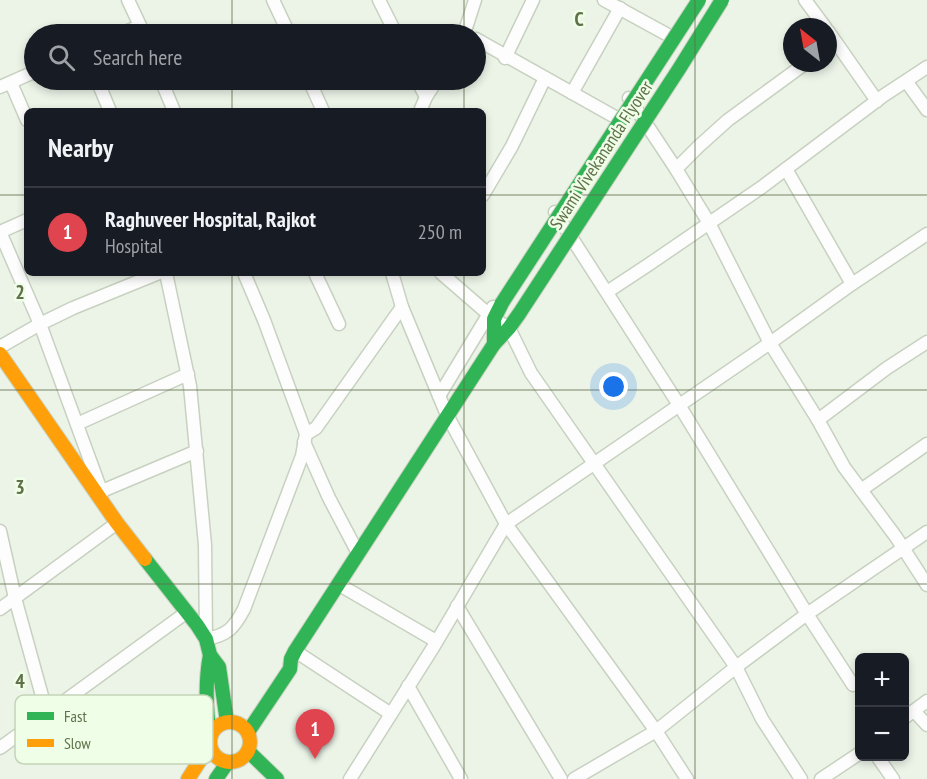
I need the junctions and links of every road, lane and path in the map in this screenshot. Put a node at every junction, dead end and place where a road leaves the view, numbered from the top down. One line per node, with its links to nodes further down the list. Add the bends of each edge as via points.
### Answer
1 (128, 0): 13 (street)
2 (273, 0): 14 (street)
3 (380, 0): 15 (street)
4 (475, 0): 16 (street)
5 (533, 0): 20 (street)
6 (604, 0): 11 (street)
7 (689, 0): 17 (street)
8 (699, 0): 60 (main road, Swami Vivekananda Flyover, bridge)
9 (722, 0): 63 (main road, Swami Vivekananda Flyover, bridge)
10 (805, 0): 12 (street)
11 (620, 8): 17 (street); 32 (street)
12 (818, 18)
13 (139, 24)
14 (284, 24)
15 (391, 24)
16 (470, 24)
17 (668, 35): 33 (street)
18 (486, 46): 20 (street)
19 (837, 51): 35 (street)
20 (505, 57): 24 (street)
21 (927, 67): 25 (street)
22 (794, 72): 43 (street, via 728,120)
23 (24, 77): 26 (street)
24 (545, 78): 32 (street); 45 (street)
25 (906, 81): 35 (street); 40 (street)
26 (6, 85): 41 (street)
27 (101, 90): 36 (street)
28 (165, 90): 37 (street)
29 (314, 90): 38 (street)
30 (422, 90): 34 (street)
31 (430, 90): 34 (street)
32 (572, 93): 42 (street)
33 (628, 97): 42 (street); 43 (street)
34 (426, 98): 39 (street)
35 (877, 101): 44 (street)
36 (109, 108)
37 (173, 108)
38 (322, 108)
39 (421, 108)
40 (927, 110)
41 (24, 115)
42 (615, 117): 46 (street)
43 (676, 169): 48 (street)
44 (786, 169): 48 (street); 57 (street)
45 (486, 190)
46 (555, 211): 58 (street); 60 (street)
47 (24, 221): 49 (street)
48 (709, 224): 58 (street); 65 (street)
49 (0, 232): 61 (street)
50 (927, 234): 57 (street)
51 (152, 276): 61 (street)
52 (167, 276): 69 (street)
53 (245, 276): 75 (street)
54 (316, 276): 62 (street)
55 (393, 276): 59 (street)
56 (444, 276): 60 (street)
57 (852, 284): 65 (street)
58 (607, 292): 71 (street)
59 (402, 307): 70 (street); 75 (street)
60 (491, 316): 63 (street); 66 (main road); 70 (street)
61 (40, 324): 67 (street); 74 (street)
62 (339, 324)
63 (509, 328): 66 (main road, Swami Vivekananda Flyover); 78 (street, via 531,373)
64 (927, 342): 73 (street)
65 (770, 343): 71 (street); 73 (street)
66 (494, 344): 72 (main road, Swami Vivekananda Flyover)
67 (0, 347)
68 (0, 354): 81 (main road)
69 (188, 374): 74 (street); 77 (street)
70 (439, 396): 72 (street)
71 (679, 405): 78 (street); 93 (street)
72 (447, 415): 82 (street); 86 (main road, Swami Vivekananda Flyover)
73 (818, 420): 79 (street)
74 (77, 424): 80 (street)
75 (305, 438): 86 (street); 94 (street, via 302,456 244,609 229,632)
76 (927, 444): 79 (street)
77 (197, 451): 80 (street); 94 (street, via 206,545)
78 (594, 464): 82 (street); 98 (street)
79 (861, 490): 85 (street)
80 (102, 492): 81 (street)
81 (113, 519): 89 (street); 92 (main road)
82 (506, 524): 90 (street); 110 (street)
83 (0, 531): 89 (street)
84 (927, 532): 85 (street)
85 (903, 549): 88 (street); 93 (street)
86 (358, 554): 87 (main road, Swami Vivekananda Flyover)
87 (338, 584): 95 (street); 97 (main road, Swami Vivekananda Flyover)
88 (927, 585)
89 (15, 598): 91 (street); 101 (street)
90 (457, 606): 95 (street); 125 (street)
91 (0, 609)
92 (187, 612): 94 (main road); 102 (street)
93 (807, 614): 98 (street); 99 (street)
94 (206, 639): 96 (main road)
95 (436, 641): 100 (street)
96 (210, 655): 103 (main road); 107 (main road, via 219,667)
97 (293, 655): 105 (street); 109 (main road, Swami Vivekananda Flyover, via 290,669)
98 (736, 668): 110 (street); 128 (street, via 762,719)
99 (853, 685)
100 (408, 686): 105 (street); 124 (street)
101 (42, 695)
102 (73, 695)
103 (206, 695)
104 (927, 701): 106 (street)
105 (391, 714): 123 (street)
106 (909, 715): 108 (street)
107 (227, 722): 109 (main road); 111 (main road)
108 (927, 725)
109 (245, 728): 114 (main road, via 251,742)
110 (656, 731): 126 (street); 127 (street)
111 (213, 733)
112 (15, 737): 113 (street)
113 (0, 748)
114 (248, 751): 118 (main road, via 241,759); 122 (main road)
115 (213, 752): 118 (main road)
116 (855, 756): 129 (street)
117 (881, 761): 130 (street)
118 (228, 762): 121 (main road)
119 (197, 764): 120 (main road)
120 (188, 779)
121 (216, 779)
122 (277, 779)
123 (350, 779)
124 (461, 779)
125 (561, 779)
126 (574, 779)
127 (687, 779)
128 (801, 779)
129 (821, 779)
130 (893, 779)

